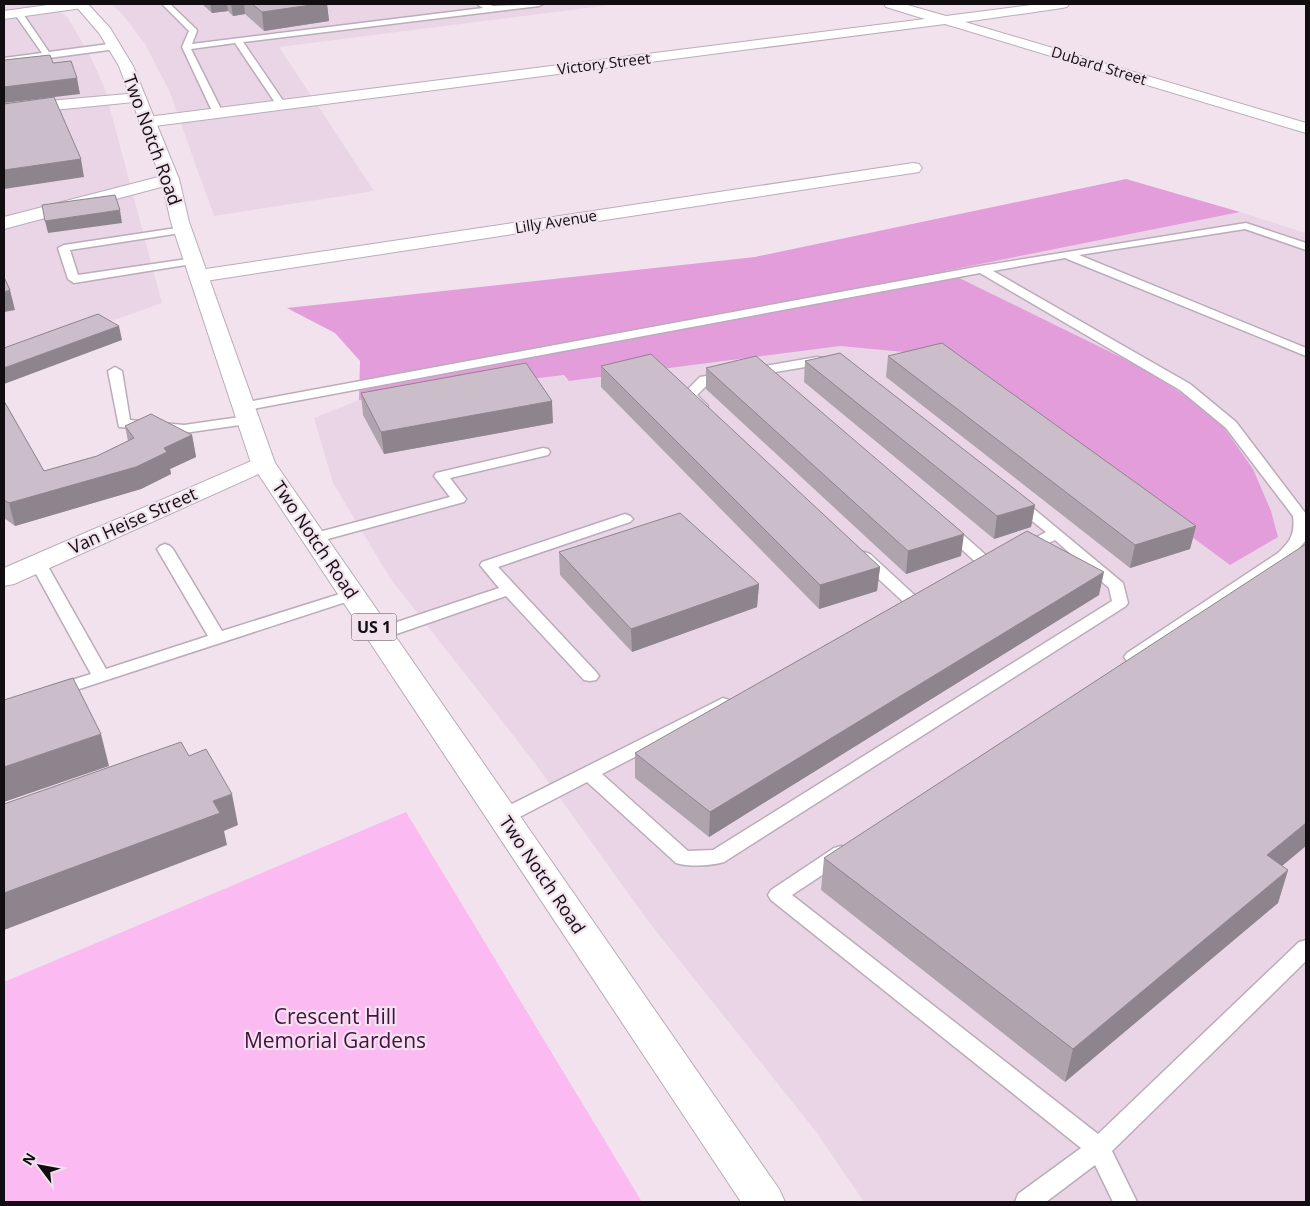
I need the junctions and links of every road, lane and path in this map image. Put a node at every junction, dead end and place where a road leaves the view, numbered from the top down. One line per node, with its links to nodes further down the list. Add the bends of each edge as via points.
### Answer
1 (82, 4): 8 (street); 12 (street, Two Notch Road / US 1)
2 (166, 4): 13 (lane, via 194,30)
3 (481, 4): 7 (lane)
4 (539, 4): 7 (lane)
5 (891, 4): 10 (street, Dubard Street)
6 (1062, 4): 10 (street, Victory Street)
7 (492, 9): 11 (lane)
8 (18, 13): 9 (street); 14 (lane)
9 (4, 15)
10 (945, 20): 16 (street, Victory Street); 20 (street, Dubard Street)
11 (238, 41): 13 (lane); 16 (lane)
12 (116, 46): 14 (lane); 18 (street, Two Notch Road / US 1)
13 (186, 47): 19 (lane)
14 (47, 55): 15 (lane)
15 (4, 61)
16 (281, 105): 19 (street, Victory Street)
17 (4, 110): 18 (street, Victory Street)
18 (142, 110): 19 (street, Victory Street); 22 (street, Two Notch Road / US 1)
19 (218, 113)
20 (1306, 128)
21 (913, 168): 27 (street, Lilly Avenue)
22 (170, 178): 23 (street); 24 (street, Two Notch Road / US 1)
23 (4, 222)
24 (183, 230): 27 (street, Two Notch Road / US 1); 27 (lane, via 64,248 74,279)
25 (1306, 247): 26 (lane, via 1246,226)
26 (1066, 254): 28 (lane); 29 (lane)
27 (197, 269): 34 (street, Two Notch Road / US 1)
28 (981, 269): 34 (lane); 56 (lane, via 1185,388 1231,425 1300,516 1303,532 1284,556)
29 (1306, 352)
30 (841, 365): 31 (lane, via 817,361)
31 (768, 369): 33 (lane); 35 (lane, via 705,380 689,395)
32 (115, 371): 34 (lane, via 124,424 184,429)
33 (782, 382)
34 (245, 413): 37 (street, Two Notch Road / US 1)
35 (711, 416)
36 (543, 452): 42 (lane, via 441,476 459,499)
37 (263, 463): 42 (street, Two Notch Road / US 1); 45 (street, Van Heise Street)
38 (1010, 496): 41 (lane)
39 (625, 519): 49 (lane, via 488,565)
40 (938, 521): 46 (lane)
41 (1056, 533): 46 (lane); 61 (lane, via 1117,586 1120,603 717,856 683,858)
42 (313, 538): 50 (street, Two Notch Road / US 1)
43 (850, 544): 52 (lane)
44 (165, 548): 55 (lane)
45 (38, 563): 48 (street, Van Heise Street); 57 (lane)
46 (990, 567): 47 (lane)
47 (974, 575)
48 (4, 578)
49 (509, 590): 54 (lane); 58 (lane)
50 (352, 595): 54 (street, Two Notch Road / US 1); 55 (lane)
51 (932, 597): 52 (lane)
52 (916, 605): 53 (lane)
53 (898, 614)
54 (378, 634): 62 (street, Two Notch Road / US 1)
55 (218, 638): 57 (lane)
56 (1118, 667)
57 (101, 676): 59 (lane)
58 (590, 676)
59 (39, 695)
60 (739, 696): 61 (lane)
61 (590, 773): 62 (lane)
62 (503, 818): 66 (street, Two Notch Road / US 1)
63 (853, 845): 65 (lane, via 778,895)
64 (1306, 948): 65 (lane)
65 (1098, 1148): 67 (lane); 68 (lane)
66 (764, 1202)
67 (1027, 1202)
68 (1125, 1202)

